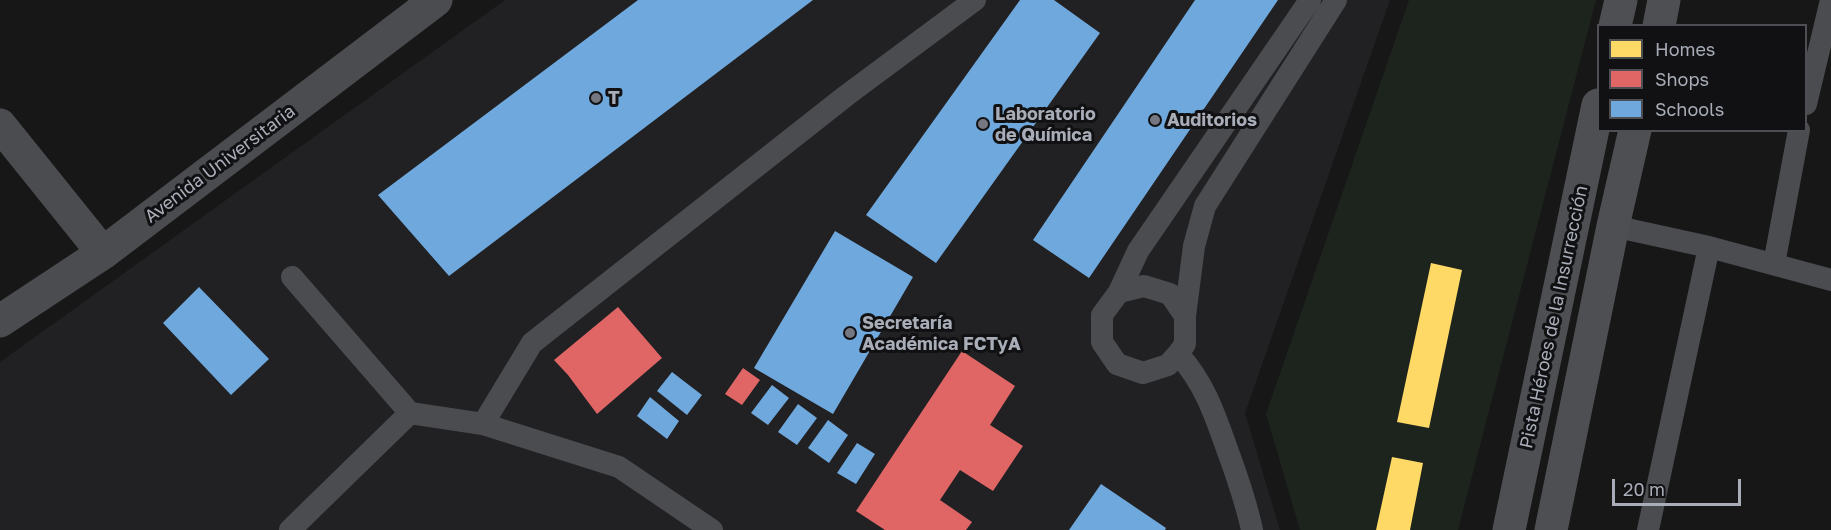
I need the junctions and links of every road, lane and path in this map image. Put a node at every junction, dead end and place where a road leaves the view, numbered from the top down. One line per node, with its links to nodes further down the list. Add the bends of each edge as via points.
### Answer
1 (436, 0): 17 (street, Avenida Universitaria)
2 (975, 0): 26 (lane, via 847,95 532,343)
3 (1310, 0): 21 (lane, via 1138,251)
4 (1336, 0): 22 (lane, via 1205,206 1194,246)
5 (1621, 0): 8 (main road)
6 (1665, 0): 9 (main road)
7 (1831, 0): 10 (lane)
8 (1615, 24)
9 (1659, 24)
10 (1807, 100)
11 (1597, 114): 30 (main road, Pista Héroes de la Insurrección)
12 (0, 125): 17 (street)
13 (1635, 132): 15 (main road)
14 (1799, 132): 18 (lane)
15 (1613, 226): 16 (lane); 31 (main road)
16 (1709, 247): 18 (lane); 32 (lane)
17 (103, 253): 23 (street, Avenida Universitaria)
18 (1774, 264): 20 (lane)
19 (292, 277): 25 (lane)
20 (1831, 280)
21 (1119, 292): 22 (lane, via 1144,286 1170,294); 24 (lane, via 1102,315 1102,342 1117,364 1143,373 1168,365)
22 (1185, 316): 24 (lane, via 1185,344)
23 (0, 321)
24 (1178, 354): 29 (lane, via 1193,370 1211,403)
25 (410, 413): 26 (lane); 27 (lane)
26 (483, 424): 28 (lane, via 619,467)
27 (290, 530)
28 (712, 530)
29 (1252, 530)
30 (1509, 530)
31 (1551, 530)
32 (1648, 530)

